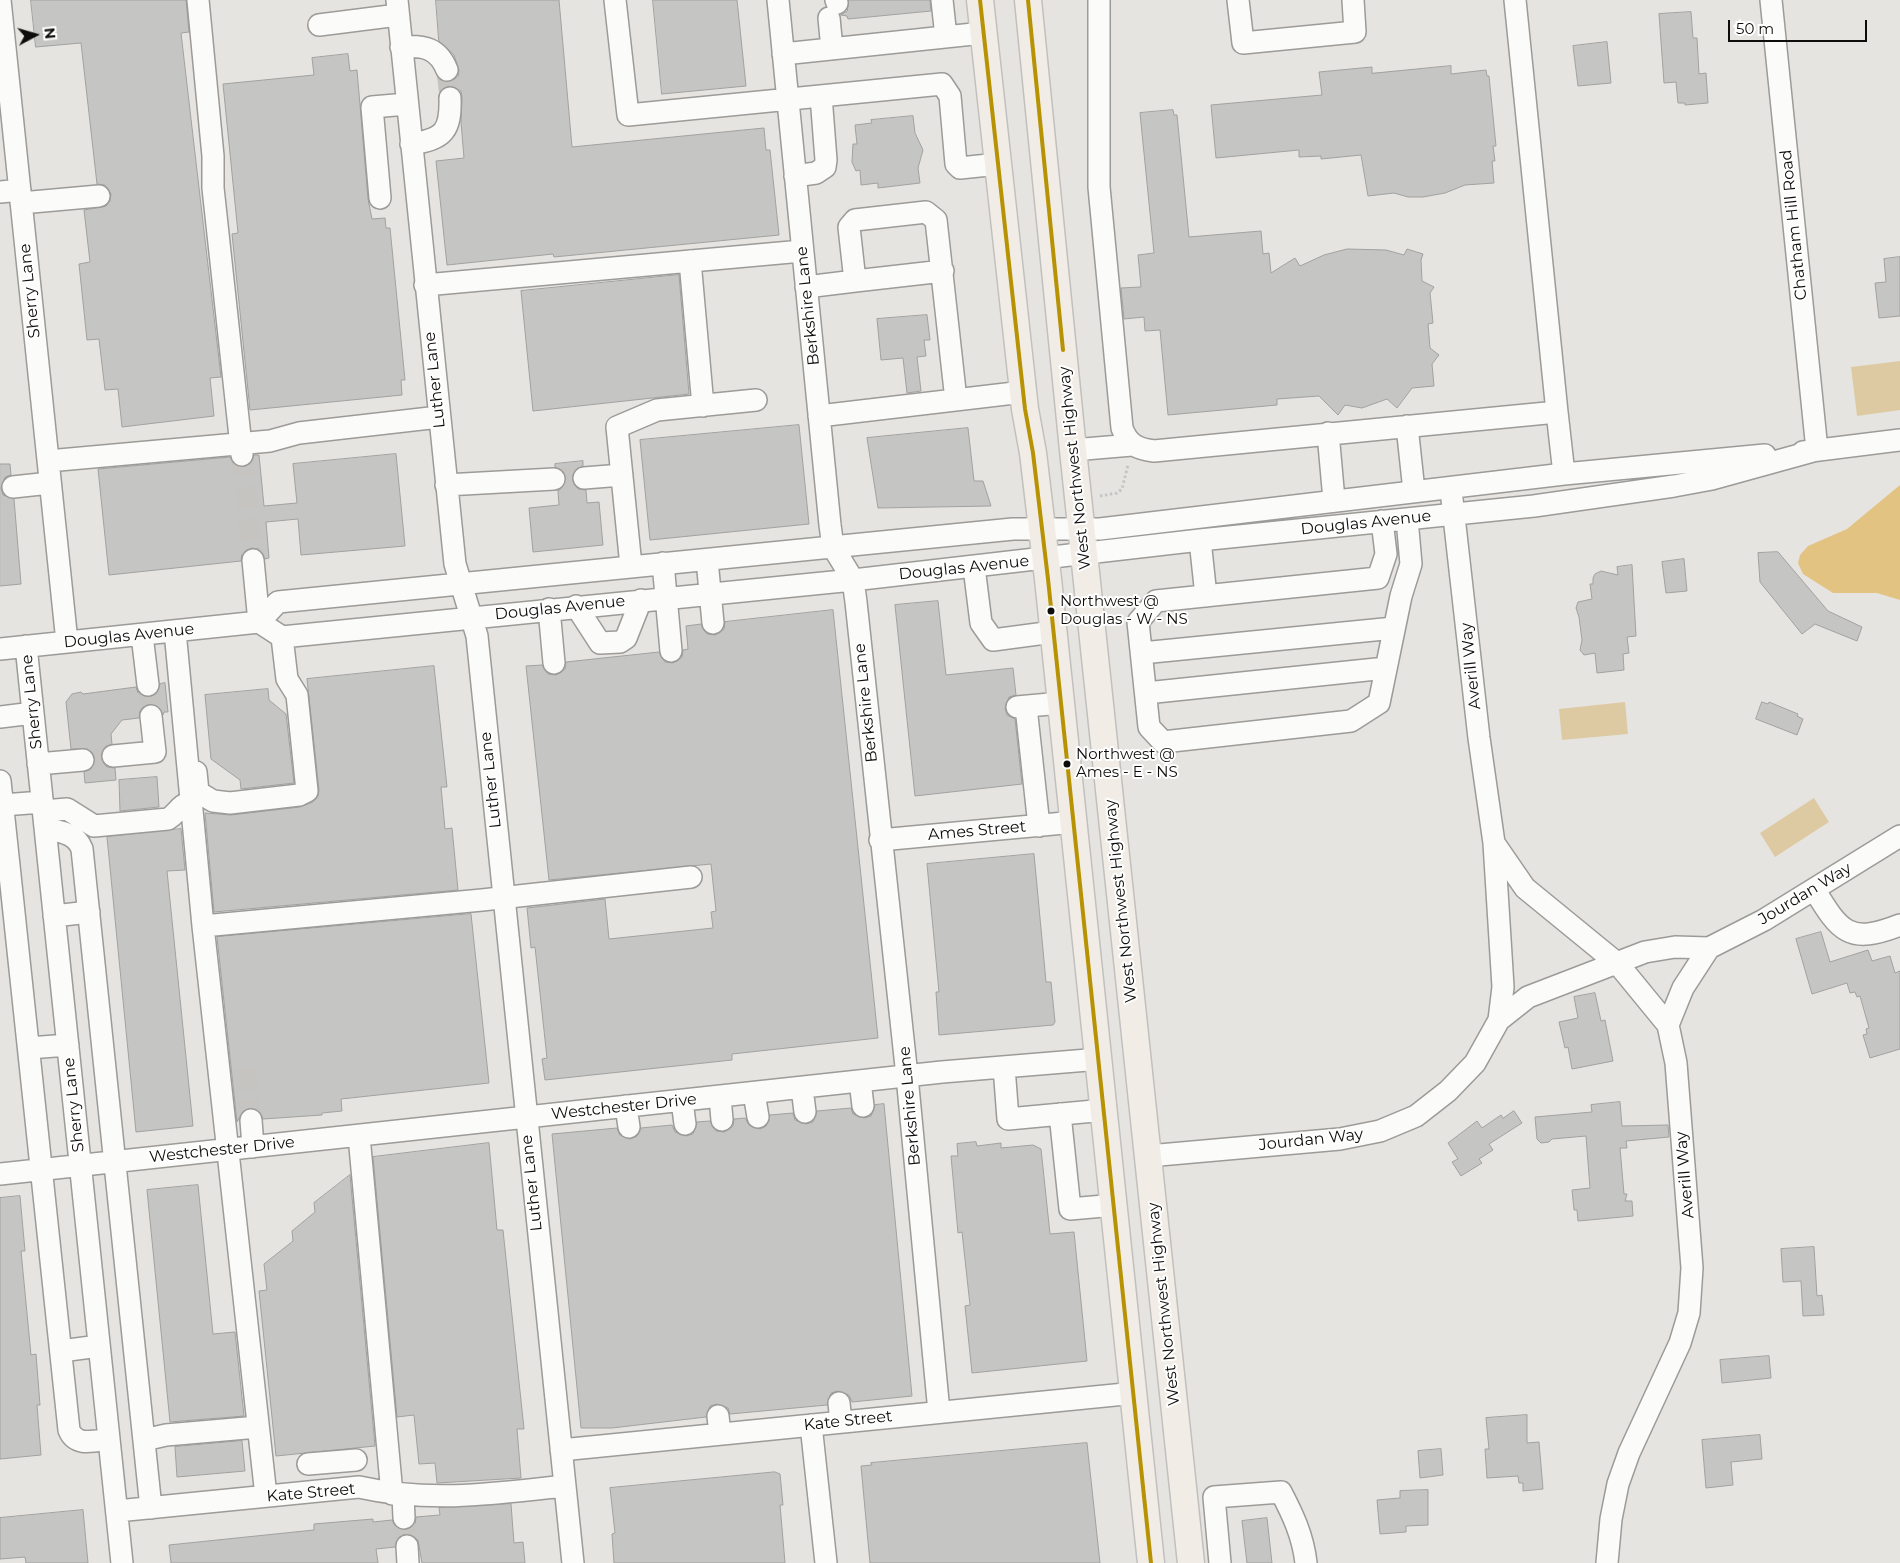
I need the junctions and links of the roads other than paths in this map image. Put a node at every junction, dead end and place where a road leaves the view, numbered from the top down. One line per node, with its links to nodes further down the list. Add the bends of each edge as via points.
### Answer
1 (0, 0): 27 (street, Sherry Lane)
2 (198, 0): 50 (street, via 213,156 213,188)
3 (615, 0): 24 (street, via 628,115)
4 (778, 0): 20 (street, Berkshire Lane)
5 (942, 0): 17 (street)
6 (980, 0): 16 (main road)
7 (1028, 0): 51 (main road, West Northwest Highway)
8 (1098, 0): 49 (street, via 1099,187 1122,428)
9 (1238, 0): 10 (street, via 1243,43 1355,32)
10 (1353, 0)
11 (1515, 0): 43 (street)
12 (1771, 0): 52 (street, Chatham Hill Road)
13 (832, 7): 19 (street)
14 (397, 8): 15 (street); 18 (street, Luther Lane)
15 (319, 26)
16 (983, 33): 17 (street); 28 (main road)
17 (946, 37): 19 (street)
18 (402, 48): 21 (street, via 425,46 439,55); 25 (street, Luther Lane)
19 (837, 48): 20 (street)
20 (783, 54): 24 (street, Berkshire Lane)
21 (447, 70)
22 (821, 96): 24 (street); 28 (street, via 942,84 950,96 956,164 960,168); 29 (street, via 825,167 816,173)
23 (450, 98): 26 (street, via 448,126 440,136 428,142)
24 (788, 99): 29 (street, Berkshire Lane)
25 (407, 104): 26 (street, Luther Lane); 31 (street, via 366,108 375,199)
26 (411, 144): 31 (street, Luther Lane)
27 (8, 163): 30 (street, Sherry Lane)
28 (998, 164): 39 (main road)
29 (795, 176): 33 (street, Berkshire Lane)
30 (14, 195): 32 (street); 54 (street, Sherry Lane)
31 (416, 195): 37 (street, Luther Lane)
32 (98, 196)
33 (802, 250): 34 (street); 38 (street, Berkshire Lane)
34 (690, 261): 37 (street); 42 (street)
35 (943, 271): 36 (street); 36 (street, via 936,220 926,212 855,220 849,227); 41 (street)
36 (855, 281): 38 (street)
37 (426, 285): 45 (street, Luther Lane)
38 (806, 286): 44 (street, Berkshire Lane)
39 (1023, 392): 41 (street); 53 (main road)
40 (756, 400): 42 (street)
41 (956, 400): 44 (street)
42 (703, 406): 57 (street, via 657,410 617,427)
43 (1557, 412): 46 (street); 56 (street)
44 (819, 416): 73 (street, Berkshire Lane)
45 (439, 418): 50 (street, via 299,433); 61 (street, Luther Lane)
46 (1407, 426): 47 (street); 64 (street)
47 (1328, 433): 49 (street, via 1154,451); 66 (street)
48 (1900, 440): 52 (street, Douglas Avenue)
49 (1132, 445): 51 (street)
50 (241, 449): 54 (street)
51 (1073, 450): 53 (main road); 72 (main road, West Northwest Highway)
52 (1817, 450): 55 (street, Douglas Avenue); 65 (street, Douglas Avenue, via 1712,479)
53 (1033, 453): 70 (main road)
54 (48, 461): 60 (street, Sherry Lane)
55 (1616, 468): 56 (street, Douglas Avenue); 65 (street)
56 (1564, 474): 63 (street, Douglas Avenue)
57 (622, 475): 58 (street); 78 (street)
58 (584, 478)
59 (554, 479): 61 (street)
60 (50, 483): 62 (street); 96 (street, Sherry Lane)
61 (446, 485): 81 (street, Luther Lane, via 454,564)
62 (13, 487)
63 (1451, 487): 64 (street, Douglas Avenue); 67 (street, Averill Way)
64 (1414, 491): 66 (street, Douglas Avenue)
65 (1619, 493): 67 (street, Douglas Avenue, via 1534,506)
66 (1334, 500): 72 (street, Douglas Avenue, via 1109,528)
67 (1454, 513): 68 (street, Douglas Avenue); 120 (street, Averill Way)
68 (1407, 519): 69 (street, Douglas Avenue); 91 (street, via 1411,564)
69 (1382, 521): 71 (street, Douglas Avenue); 83 (street, via 1386,554 1378,578)
70 (1042, 530): 72 (street, Douglas Avenue); 73 (street, Douglas Avenue, via 1013,529); 74 (main road)
71 (1200, 540): 72 (street, Douglas Avenue); 83 (street)
72 (1083, 541): 74 (street, Douglas Avenue); 156 (main road, West Northwest Highway)
73 (833, 547): 76 (street, Douglas Avenue); 80 (street, Berkshire Lane)
74 (1045, 559): 79 (street, Douglas Avenue); 93 (main road)
75 (253, 560): 89 (street)
76 (707, 560): 77 (street, Douglas Avenue); 82 (street)
77 (663, 564): 78 (street, Douglas Avenue); 84 (street)
78 (631, 566): 81 (street, Douglas Avenue)
79 (974, 567): 80 (street, Douglas Avenue); 93 (street, via 982,623 993,640)
80 (853, 580): 82 (street, Douglas Avenue); 119 (street, Berkshire Lane)
81 (460, 583): 88 (street, Luther Lane); 89 (street, Douglas Avenue, via 278,602)
82 (710, 593): 84 (street, Douglas Avenue); 90 (street)
83 (1206, 596): 100 (street, via 1156,601 1138,622)
84 (666, 598): 85 (street, Douglas Avenue); 99 (street)
85 (641, 600): 86 (street, Douglas Avenue); 86 (street, via 626,638 620,642 600,643)
86 (576, 606): 87 (street, Douglas Avenue)
87 (549, 609): 88 (street, Douglas Avenue); 101 (street)
88 (470, 616): 95 (street, Douglas Avenue); 123 (street, Luther Lane, via 476,636)
89 (258, 622): 92 (street, Douglas Avenue); 95 (street)
90 (713, 623)
91 (1394, 628): 100 (street); 102 (street)
92 (178, 630): 94 (street, Douglas Avenue); 95 (street, via 198,792 214,807 230,803 300,800 307,791 297,695 287,679); 113 (street)
93 (1053, 632): 105 (main road)
94 (142, 634): 96 (street, Douglas Avenue); 103 (street)
95 (282, 637)
96 (67, 642): 97 (street, Douglas Avenue)
97 (26, 646): 98 (street, Douglas Avenue); 106 (street, Sherry Lane)
98 (0, 649)
99 (671, 651)
100 (1142, 652): 104 (street)
101 (554, 663)
102 (1386, 668): 104 (street); 104 (street, via 1379,704 1351,721 1163,742 1149,727)
103 (148, 686)
104 (1146, 693)
105 (1061, 703): 116 (main road); 117 (street, via 1022,707)
106 (33, 713): 108 (street); 111 (street, Sherry Lane)
107 (151, 716): 109 (street, via 155,752)
108 (0, 717)
109 (113, 756)
110 (83, 760): 111 (street)
111 (38, 764): 115 (street, Sherry Lane)
112 (0, 781): 114 (street)
113 (192, 802): 115 (street, via 180,806 174,816 168,818 94,826 67,809); 127 (street)
114 (3, 805): 115 (street); 133 (street)
115 (44, 814): 124 (street, via 79,840); 125 (street, Sherry Lane)
116 (1075, 822): 117 (street, Ames Street); 134 (main road)
117 (1039, 826): 119 (street, Ames Street)
118 (1900, 836): 122 (street, Jourdan Way)
119 (880, 840): 136 (street, Berkshire Lane)
120 (1494, 844): 129 (street, Averill Way, via 1525,888); 130 (street, Averill Way, via 1503,987)
121 (692, 877): 123 (street)
122 (1814, 890): 126 (street, via 1831,918 1846,932 1865,934); 128 (street, Jourdan Way)
123 (502, 898): 127 (street); 148 (street, Luther Lane)
124 (89, 912): 125 (street); 157 (street)
125 (54, 916): 132 (street, Sherry Lane)
126 (1900, 925)
127 (203, 926): 155 (street)
128 (1708, 948): 129 (street, Jourdan Way, via 1675,947 1645,952); 131 (street, via 1683,988)
129 (1618, 964): 130 (street, Jourdan Way, via 1551,986 1528,997); 131 (street, Averill Way)
130 (1499, 1020): 156 (street, Jourdan Way, via 1475,1063 1448,1091 1416,1116 1380,1131 1340,1139)
131 (1668, 1025): 189 (street, Averill Way, via 1676,1063 1692,1268 1689,1313 1680,1343 1618,1484)
132 (68, 1045): 133 (street); 158 (street, Sherry Lane)
133 (29, 1048): 159 (street)
134 (1100, 1059): 135 (street, Westchester Drive); 144 (main road); 162 (main road, via 1119,1073 1122,1081 1137,1223)
135 (1004, 1067): 136 (street, Westchester Drive); 146 (street, via 1008,1120)
136 (907, 1076): 137 (street, Westchester Drive); 166 (street, Berkshire Lane)
137 (860, 1081): 138 (street, Westchester Drive); 143 (street)
138 (802, 1088): 139 (street, Westchester Drive); 145 (street)
139 (754, 1093): 140 (street, Westchester Drive); 147 (street)
140 (720, 1097): 141 (street, Westchester Drive); 150 (street)
141 (682, 1101): 142 (street, Westchester Drive); 151 (street)
142 (626, 1106): 148 (street, Westchester Drive, via 576,1122); 152 (street)
143 (863, 1106)
144 (1105, 1110): 146 (street); 161 (main road)
145 (805, 1112)
146 (1060, 1114): 161 (street, via 1070,1209)
147 (758, 1117)
148 (525, 1118): 153 (street, Westchester Drive); 171 (street, Luther Lane)
149 (250, 1120): 154 (street)
150 (722, 1120)
151 (685, 1124)
152 (629, 1127)
153 (359, 1136): 154 (street, Westchester Drive); 175 (street)
154 (253, 1147): 155 (street, Westchester Drive)
155 (228, 1150): 157 (street, Westchester Drive); 168 (street)
156 (1148, 1156): 162 (main road, West Northwest Highway)
157 (115, 1162): 158 (street, Westchester Drive); 170 (street)
158 (81, 1166): 159 (street, Westchester Drive); 163 (street, Sherry Lane)
159 (42, 1170): 160 (street, Westchester Drive); 164 (street)
160 (0, 1174)
161 (1115, 1204): 165 (main road)
162 (1159, 1254): 180 (main road, West Northwest Highway)
163 (99, 1346): 164 (street); 169 (street, Sherry Lane)
164 (61, 1351): 169 (street, via 72,1436 80,1442)
165 (1135, 1393): 166 (street, Kate Street); 185 (main road)
166 (939, 1412): 167 (street, Kate Street, via 895,1407 840,1413)
167 (811, 1425): 171 (street, Kate Street, via 788,1418 750,1421 612,1436); 184 (street)
168 (258, 1427): 170 (street); 176 (street)
169 (109, 1439): 178 (street, Sherry Lane)
170 (144, 1440): 177 (street)
171 (561, 1450): 172 (street, Luther Lane)
172 (564, 1486): 175 (street, Kate Street, via 452,1497); 183 (street, Luther Lane)
173 (359, 1487): 174 (street, Kate Street); 174 (street, via 356,1454 307,1459); 175 (street, Kate Street)
174 (312, 1492): 176 (street, Kate Street)
175 (398, 1495): 179 (street)
176 (266, 1496): 177 (street, Kate Street)
177 (151, 1508): 178 (street, Kate Street)
178 (117, 1511): 182 (street, Sherry Lane)
179 (404, 1518)
180 (1187, 1526): 181 (street); 186 (main road, West Northwest Highway)
181 (1217, 1535): 187 (street); 188 (street, via 1214,1497 1281,1492 1297,1523)
182 (122, 1563)
183 (573, 1563)
184 (826, 1563)
185 (1151, 1563)
186 (1191, 1563)
187 (1220, 1563)
188 (1306, 1563)
189 (1607, 1563)

